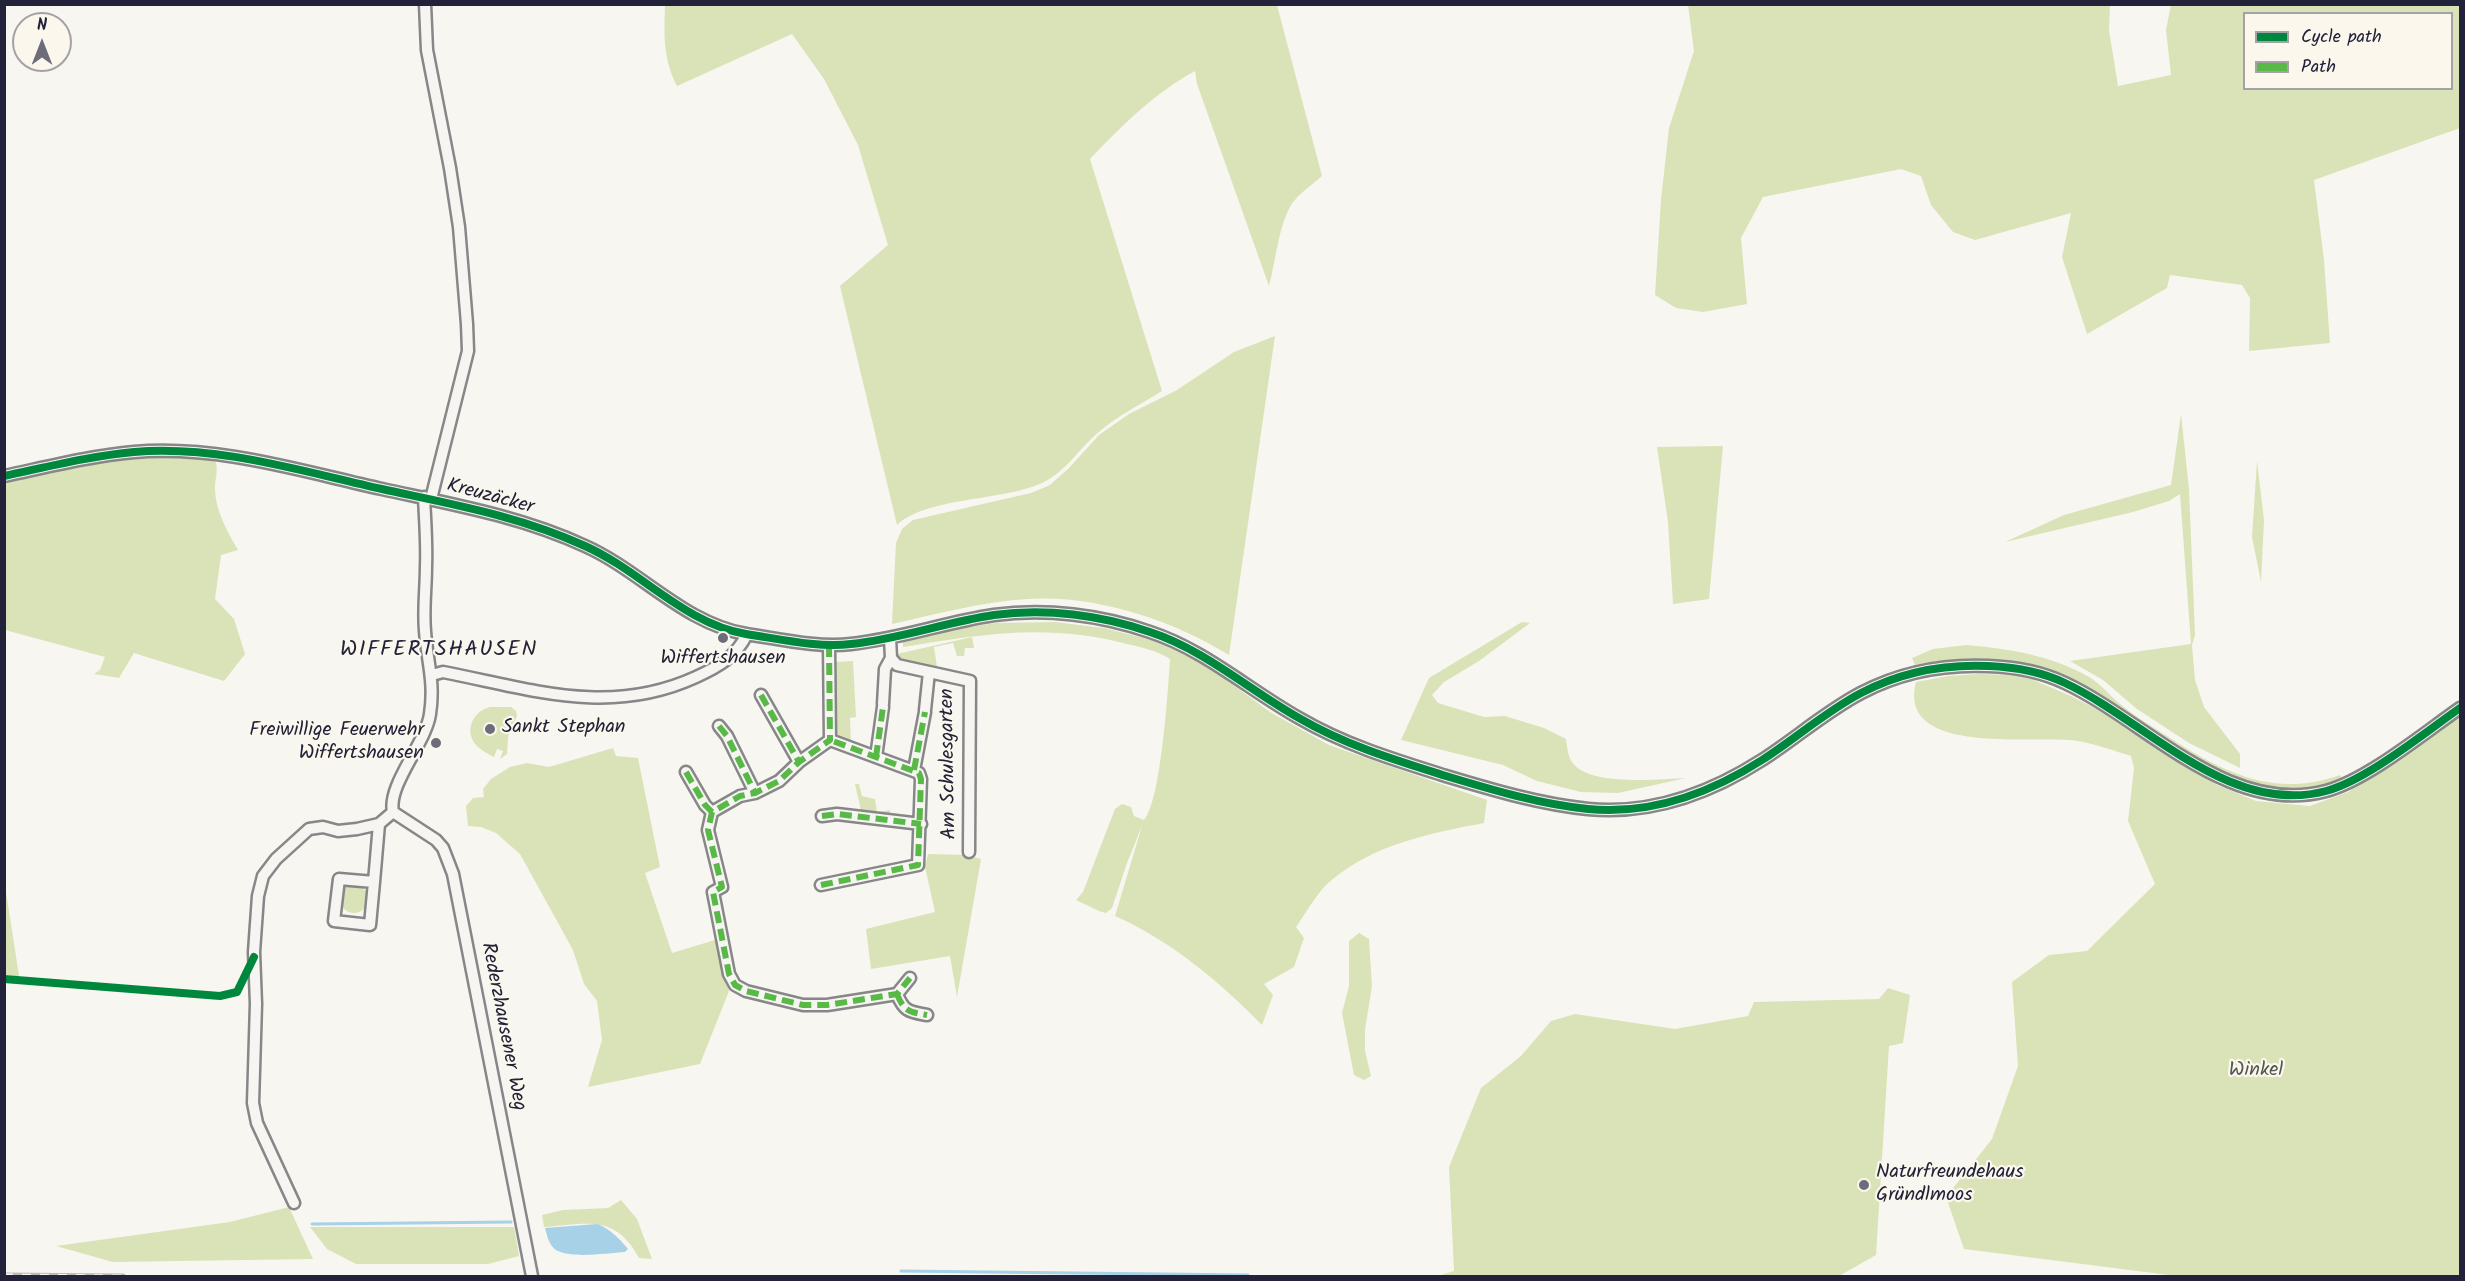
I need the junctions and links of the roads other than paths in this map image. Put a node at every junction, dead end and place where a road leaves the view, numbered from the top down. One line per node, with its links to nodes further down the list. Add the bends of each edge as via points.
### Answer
1 (425, 4): 3 (street, Kreuzäcker, via 427,50 459,227 468,351)
2 (4, 476): 3 (street, Kreuzäcker, via 100,456 191,452 314,472)
3 (428, 498): 4 (street, Kreuzäcker, via 519,521 583,545 616,562 687,611 729,631); 9 (street, via 425,632)
4 (747, 634): 6 (street, Kreuzäcker); 9 (street, via 735,654 712,669 652,694 582,698 532,692 442,672)
5 (890, 638): 6 (street, Kreuzäcker); 7 (street); 11 (street, Kreuzäcker, via 995,615 1036,612 1114,621 1177,642 1299,718 1362,749 1509,795 1593,809 1630,810 1667,804 1716,786 1762,760 1860,693 1903,675 1955,665 2028,669 2061,681 2223,780 2275,795 2295,796 2337,787)
6 (829, 645): 13 (street)
7 (891, 658): 8 (street, Am Schulesgarten, via 907,668); 14 (street, via 885,669)
8 (929, 672): 16 (street, Am Schulesgarten); 24 (street, Am Schulesgarten, via 970,681)
9 (432, 675): 19 (street, via 428,725 395,792)
10 (761, 695): 15 (street)
11 (2460, 708)
12 (719, 726): 18 (street)
13 (830, 740): 14 (street); 15 (street)
14 (876, 757): 16 (street)
15 (799, 762): 18 (street, via 778,781)
16 (914, 770): 23 (street, via 921,778)
17 (687, 772): 20 (street)
18 (755, 793): 20 (street)
19 (393, 812): 22 (street); 31 (street, Rederzhausener Weg, via 436,840 453,874)
20 (712, 812): 28 (street, via 708,830 722,887 713,892 729,974 735,985 803,1005)
21 (822, 816): 23 (street, via 837,814)
22 (379, 824): 25 (street); 30 (street, via 338,831 309,829 263,876 258,896 252,1103 257,1123)
23 (921, 824): 26 (street, via 918,865)
24 (969, 852)
25 (374, 882): 25 (street, via 370,925 334,921 339,879)
26 (821, 885)
27 (910, 978): 28 (street)
28 (897, 994): 29 (street, via 902,1006)
29 (927, 1015)
30 (294, 1203)
31 (532, 1276)

